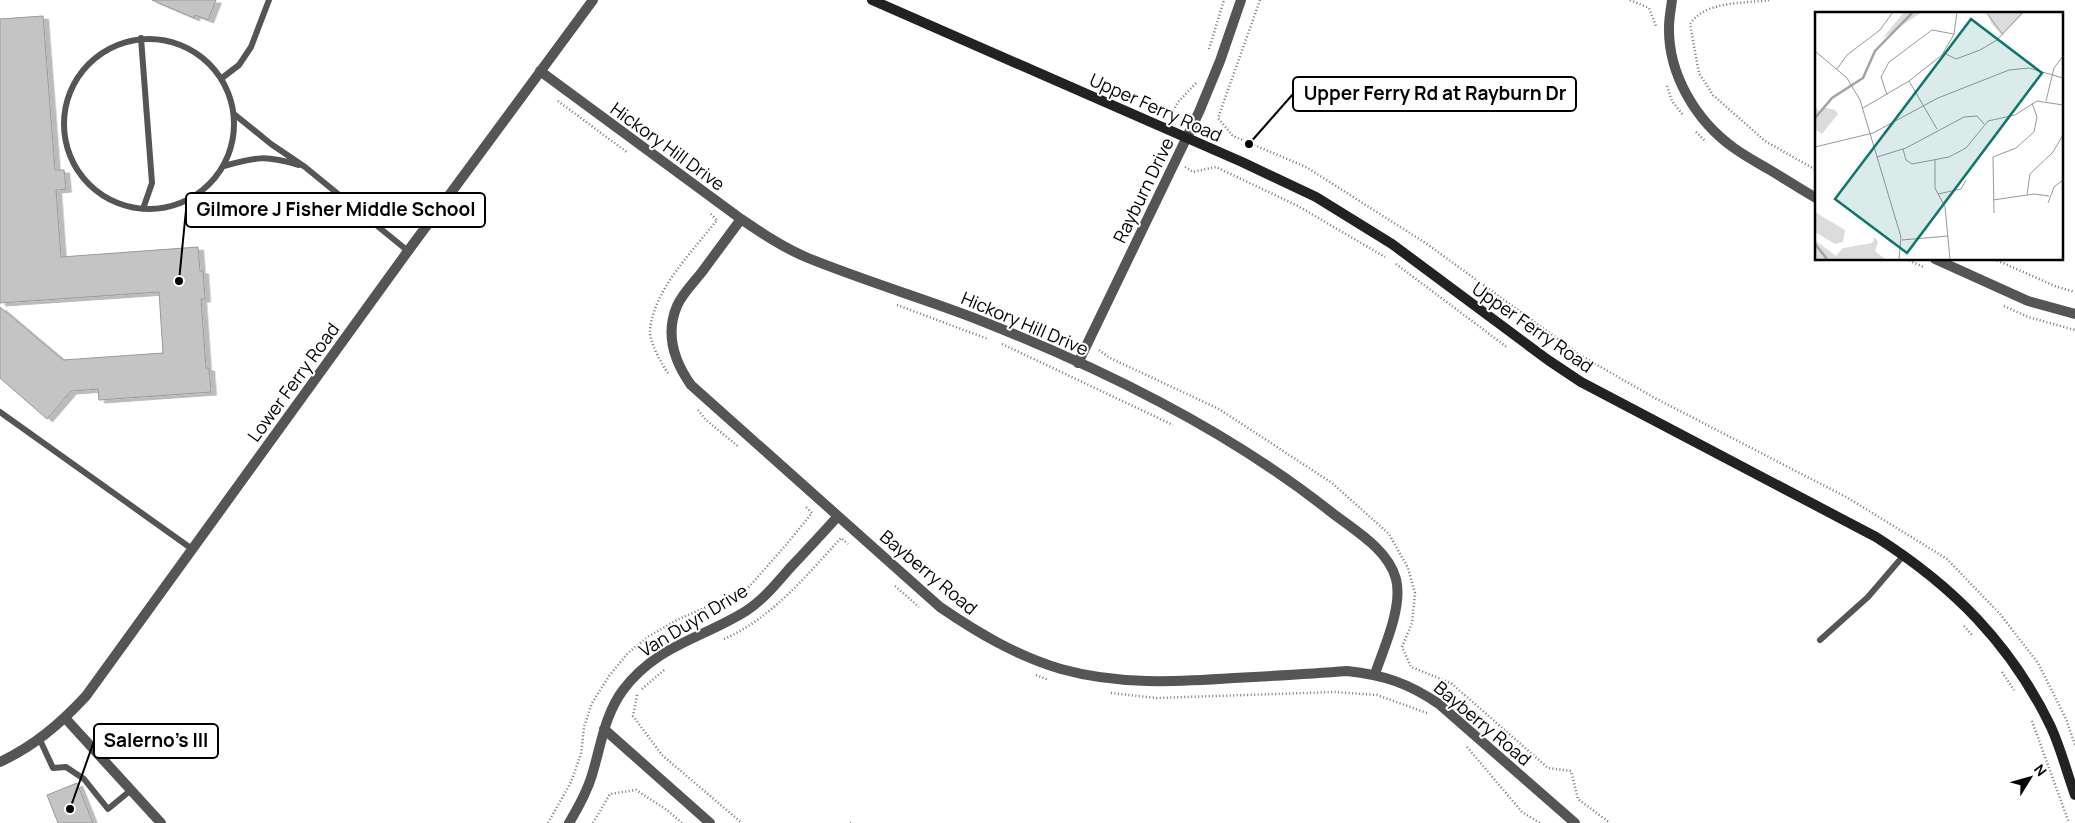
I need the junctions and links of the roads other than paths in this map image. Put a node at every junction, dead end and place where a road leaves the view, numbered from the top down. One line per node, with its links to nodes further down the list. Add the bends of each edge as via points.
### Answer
1 (269, 0): 8 (lane, via 252,46 239,65)
2 (593, 0): 7 (street, Lower Ferry Road)
3 (872, 0): 10 (main road, Upper Ferry Road)
4 (1241, 0): 10 (street, Rayburn Drive, via 1220,61)
5 (1672, 0): 13 (street, via 1668,27 1671,50 1681,83 1700,116 1734,148)
6 (141, 38): 8 (lane, via 169,41 195,52); 14 (lane, via 152,183); 14 (lane, via 102,53 77,76 67,100 64,125 68,150 79,173 96,191 111,200)
7 (540, 71): 15 (street, Hickory Hill Drive); 16 (street, Lower Ferry Road)
8 (222, 78): 9 (lane)
9 (234, 114): 11 (lane, via 233,141); 12 (lane)
10 (1186, 137): 19 (street, Rayburn Drive); 23 (main road, Upper Ferry Road, via 1346,214 1582,382 1876,537)
11 (224, 166): 12 (lane, via 258,157); 14 (lane, via 210,185 190,199 168,208)
12 (305, 167): 16 (lane)
13 (1815, 197)
14 (143, 210)
15 (741, 219): 19 (street, Hickory Hill Drive, via 807,258 942,306); 21 (street, Bayberry Road, via 677,304 671,337 674,355 691,385)
16 (408, 251): 22 (street, Lower Ferry Road)
17 (1937, 260): 18 (street, via 2028,301)
18 (2075, 314)
19 (1078, 363): 25 (street, Hickory Hill Drive, via 1217,434 1315,499 1381,553 1393,572 1398,595)
20 (0, 412): 22 (lane)
21 (838, 516): 25 (street, Bayberry Road, via 940,607 1003,646 1061,669 1135,682 1347,671); 27 (street, Van Duyn Drive, via 766,594 747,610 671,648 637,674 622,692)
22 (192, 549): 26 (street, Lower Ferry Road)
23 (1904, 555): 24 (lane, via 1868,597); 31 (main road, Upper Ferry Road, via 1968,608 2015,665 2052,729)
24 (1820, 640)
25 (1375, 674): 35 (street, Bayberry Road, via 1397,680 1439,704)
26 (66, 719): 28 (street, Lower Ferry Road); 30 (street)
27 (604, 729): 33 (street, Van Duyn Drive, via 592,776); 34 (street)
28 (40, 740): 29 (street, Lower Ferry Road); 30 (lane, via 53,768 66,767 84,779 108,809)
29 (0, 762)
30 (131, 790): 32 (street)
31 (2075, 795)
32 (161, 823)
33 (570, 823)
34 (710, 823)
35 (1575, 823)

